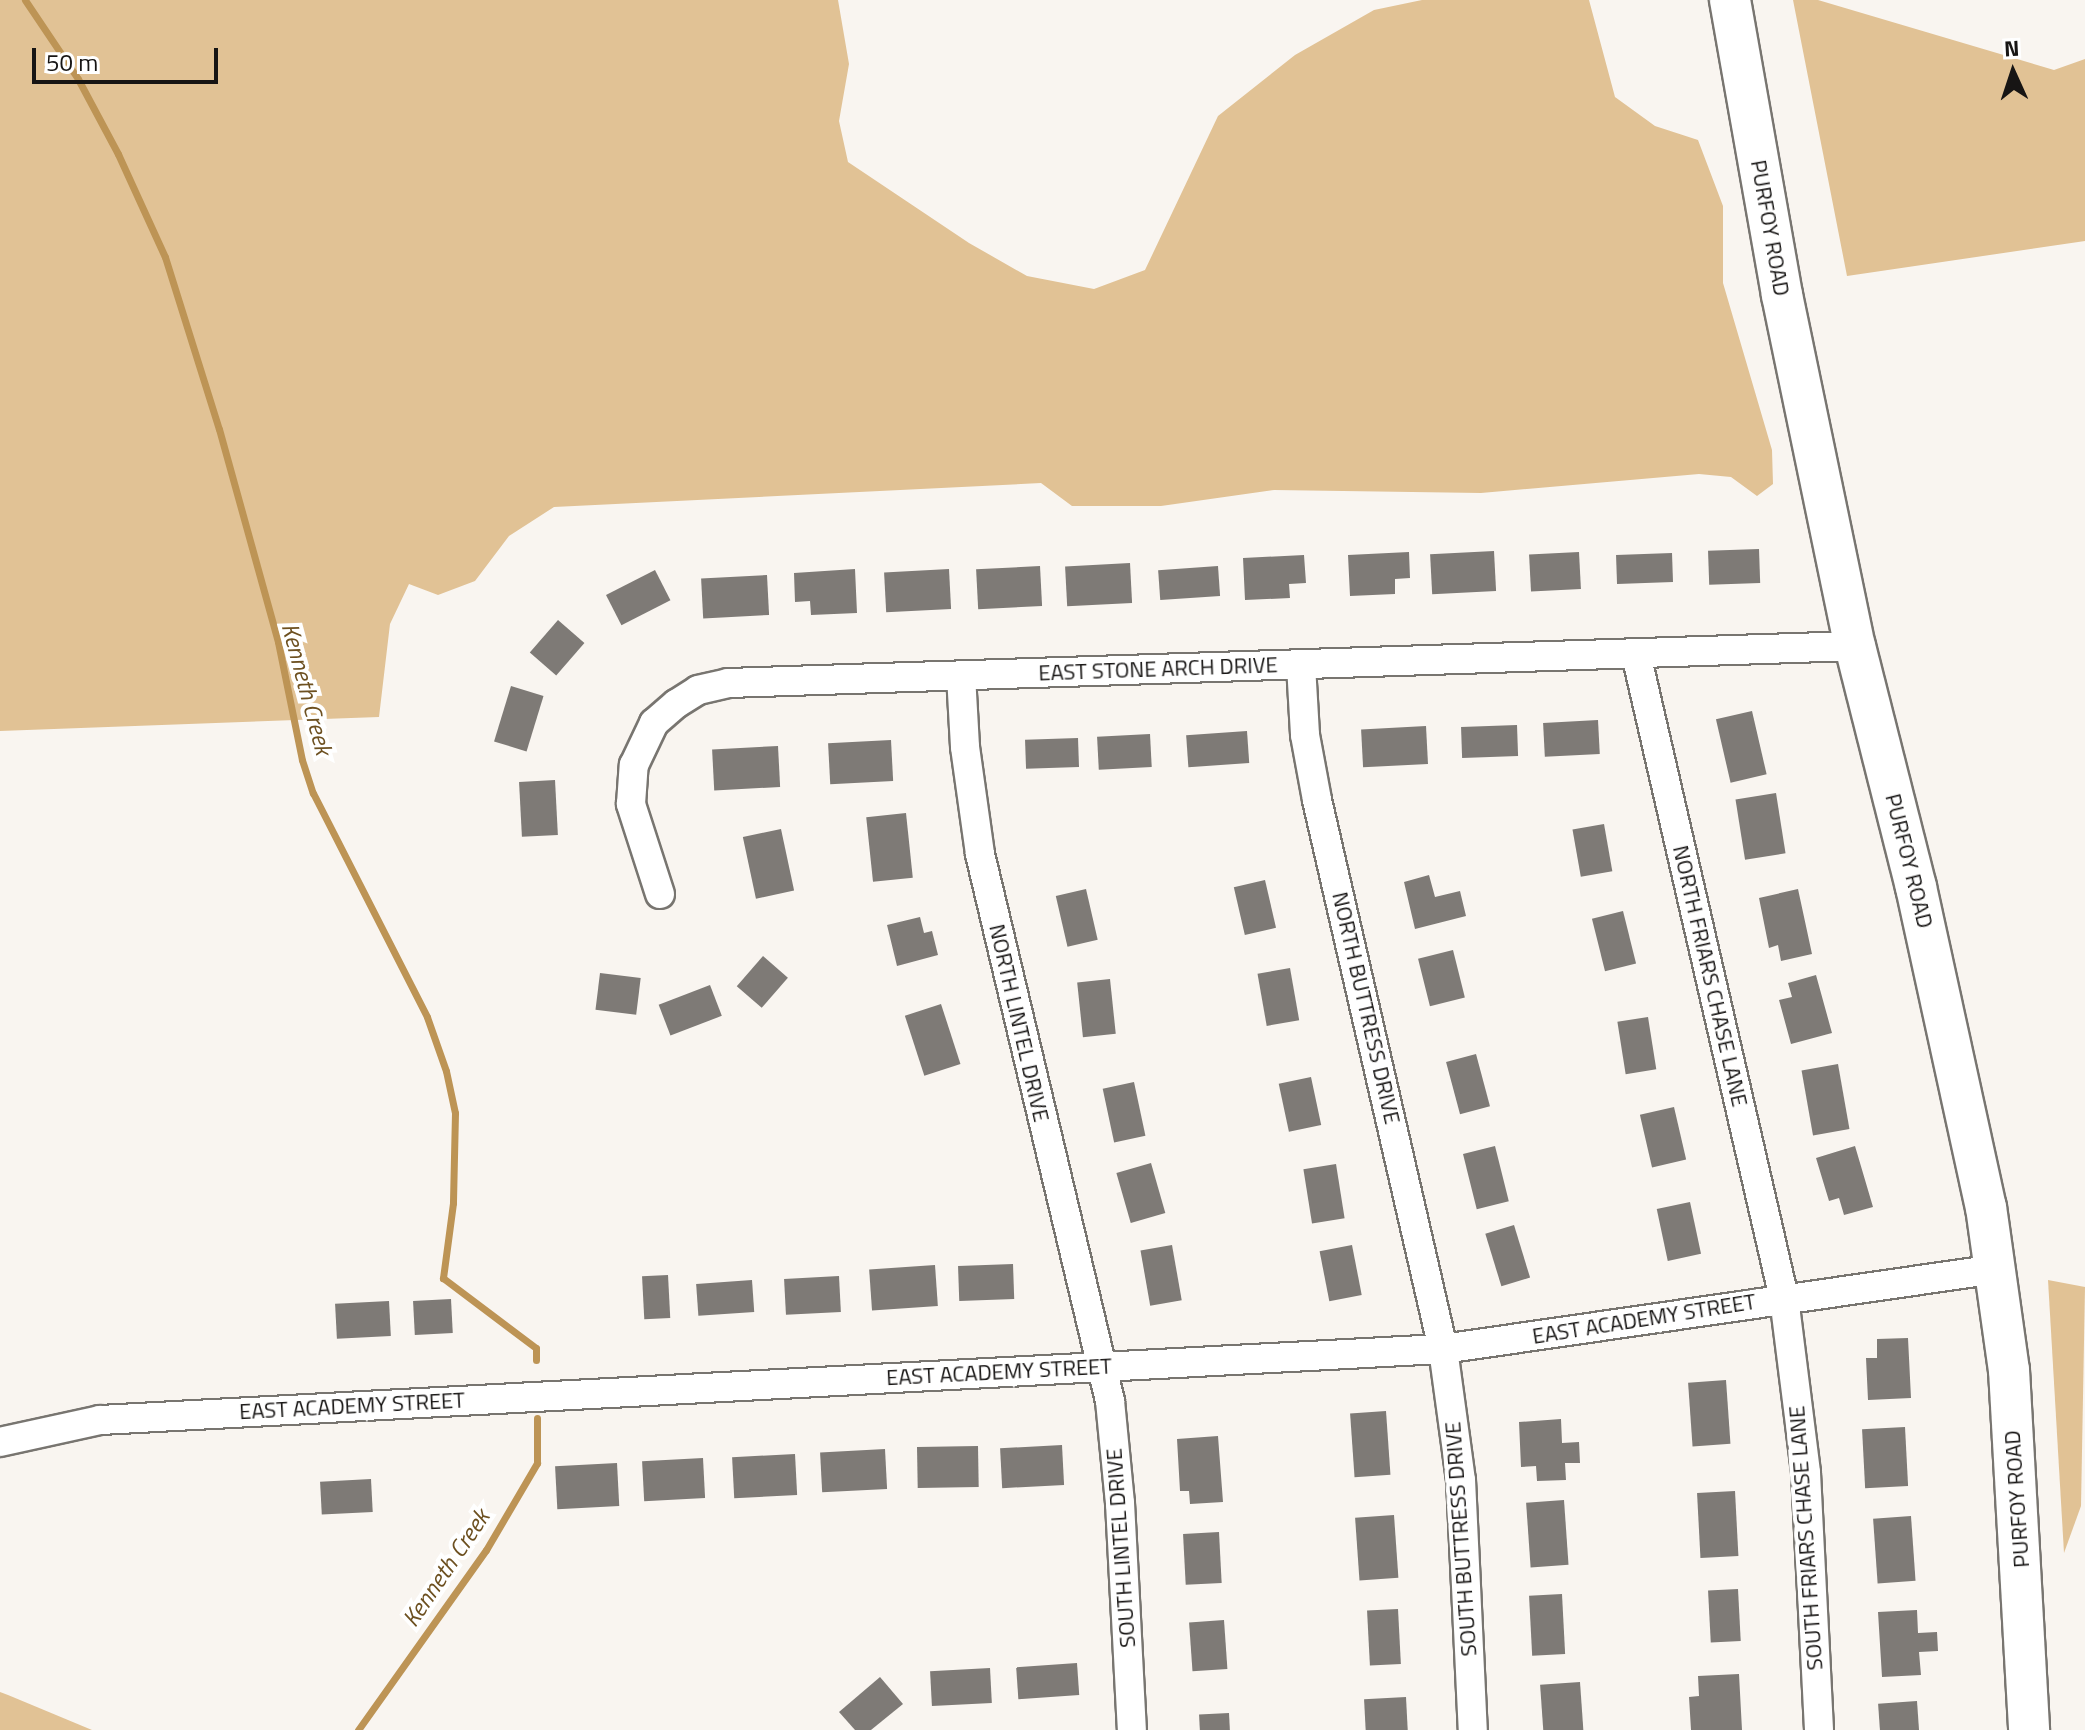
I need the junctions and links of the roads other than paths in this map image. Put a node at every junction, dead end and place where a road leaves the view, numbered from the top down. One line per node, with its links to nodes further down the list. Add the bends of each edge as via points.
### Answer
1 (1730, 0): 2 (street, PURFOY ROAD, via 1782,295)
2 (1855, 646): 3 (street, EAST STONE ARCH DRIVE); 7 (street, PURFOY ROAD, via 1916,887)
3 (1636, 654): 4 (street, EAST STONE ARCH DRIVE); 8 (street, NORTH FRIARS CHASE LANE)
4 (1301, 665): 5 (street, EAST STONE ARCH DRIVE); 9 (street, NORTH BUTTRESS DRIVE, via 1305,735 1317,800)
5 (961, 675): 6 (street, EAST STONE ARCH DRIVE, via 728,683 698,690 676,704 654,723 631,784 631,804); 10 (street, NORTH LINTEL DRIVE, via 980,854)
6 (660, 894)
7 (1996, 1269): 8 (street, EAST ACADEMY STREET); 15 (street, PURFOY ROAD, via 2010,1384)
8 (1784, 1298): 9 (street, EAST ACADEMY STREET); 14 (street, SOUTH FRIARS CHASE LANE, via 1806,1473)
9 (1443, 1349): 10 (street, EAST ACADEMY STREET); 13 (street, SOUTH BUTTRESS DRIVE, via 1461,1480)
10 (1102, 1367): 11 (street, EAST ACADEMY STREET, via 100,1420); 12 (street, SOUTH LINTEL DRIVE, via 1120,1503)
11 (0, 1442)
12 (1132, 1730)
13 (1473, 1730)
14 (1819, 1730)
15 (2029, 1730)

